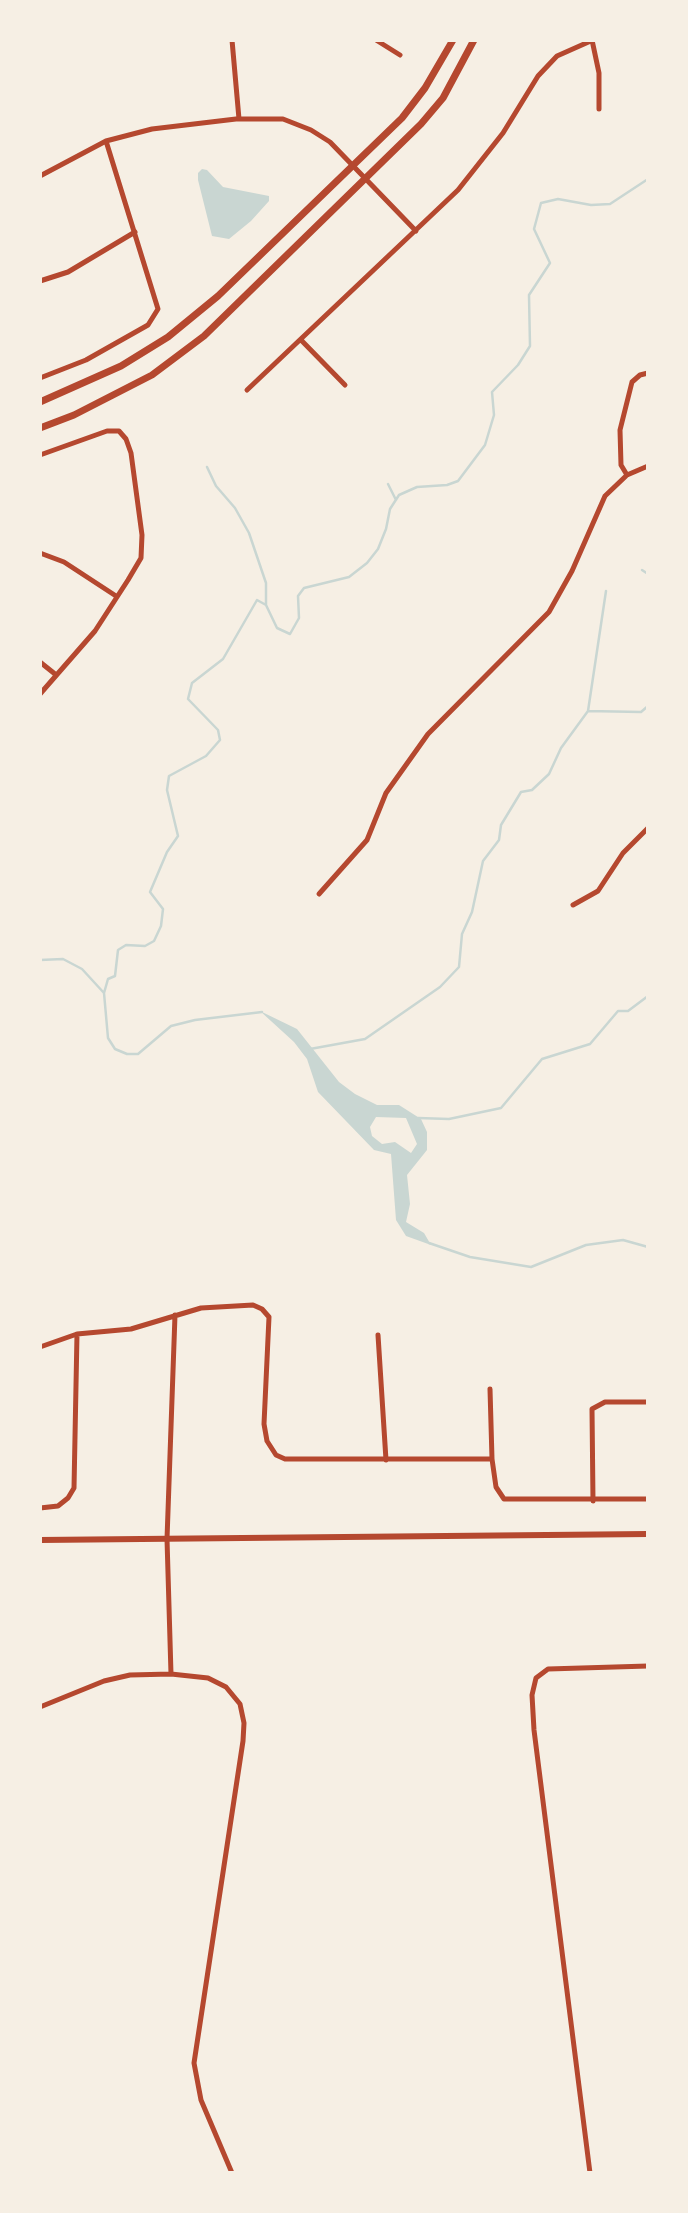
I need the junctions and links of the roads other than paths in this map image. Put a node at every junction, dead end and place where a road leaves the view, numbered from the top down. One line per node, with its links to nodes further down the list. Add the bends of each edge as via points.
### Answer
1 (232, 40): 8 (street)
2 (376, 40): 6 (street)
3 (453, 40): 10 (main road, via 402,118)
4 (474, 40): 12 (main road, via 443,98)
5 (592, 40): 7 (street, via 599,73); 13 (street, via 557,56 538,76 487,156)
6 (400, 55)
7 (599, 109)
8 (239, 119): 9 (street, via 152,129); 10 (street, via 271,118 301,125 330,142)
9 (106, 141): 11 (street); 14 (street)
10 (353, 165): 12 (street); 21 (main road, via 218,296 168,337 96,378)
11 (40, 176)
12 (366, 179): 13 (street); 22 (main road, via 180,356 117,395)
13 (416, 231): 16 (street)
14 (135, 232): 15 (street, via 68,272); 18 (street, via 158,309 156,316 148,326)
15 (40, 281)
16 (301, 340): 19 (street); 20 (street)
17 (648, 373): 25 (street, via 632,382 620,430 621,465)
18 (40, 378)
19 (345, 385)
20 (247, 390)
21 (40, 402)
22 (40, 428)
23 (40, 456): 27 (street, via 107,431 119,431 126,439 142,535 141,558)
24 (648, 466): 25 (street)
25 (627, 475): 32 (street, via 600,504 549,612 421,743 386,793 367,840)
26 (40, 553): 27 (street, via 64,562)
27 (116, 597): 29 (street, via 94,631)
28 (40, 662): 29 (street)
29 (55, 674): 30 (street)
30 (40, 694)
31 (648, 828): 33 (street, via 598,891)
32 (319, 894)
33 (573, 905)
34 (175, 1315): 35 (street, via 131,1329); 41 (street, via 201,1308 253,1305 269,1317 264,1424 276,1455 285,1460); 46 (street)
35 (77, 1334): 37 (street); 44 (street, via 74,1488 58,1506)
36 (378, 1335): 41 (street)
37 (40, 1347)
38 (490, 1389): 40 (street)
39 (648, 1402): 43 (street, via 605,1402 592,1409)
40 (492, 1459): 41 (street); 43 (street, via 497,1491 504,1499)
41 (386, 1460)
42 (648, 1499): 43 (street)
43 (593, 1501)
44 (40, 1508)
45 (648, 1534): 46 (street)
46 (167, 1539): 47 (street); 49 (street)
47 (40, 1540)
48 (648, 1666): 52 (street, via 548,1670 536,1678 532,1695)
49 (171, 1674): 50 (street, via 104,1681); 51 (street, via 208,1678 226,1687 240,1704 244,1723 194,2063 201,2101)
50 (40, 1706)
51 (232, 2173)
52 (590, 2173)

